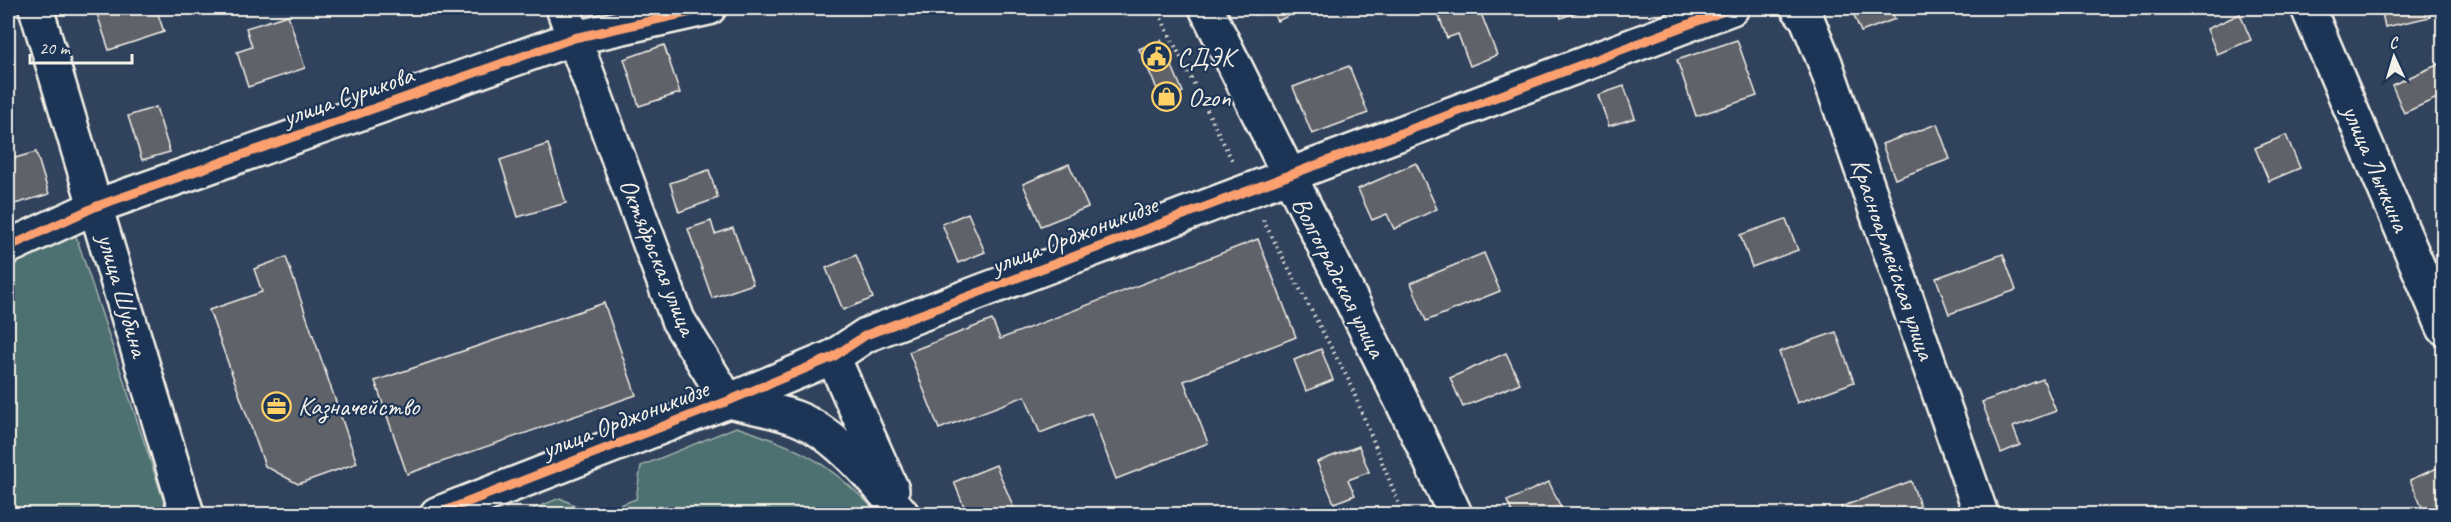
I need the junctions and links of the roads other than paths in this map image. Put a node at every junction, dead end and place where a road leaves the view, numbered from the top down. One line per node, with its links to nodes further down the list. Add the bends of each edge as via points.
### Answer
1 (36, 8): 10 (street, улица Шубина)
2 (563, 8): 8 (street, Октябрьская улица)
3 (709, 8): 8 (street, улица Сурикова)
4 (1206, 8): 9 (street, Волгоградская улица)
5 (1732, 8): 9 (street, улица Орджоникидзе)
6 (1798, 8): 19 (street, Красноармейская улица, via 1807,19 1826,63)
7 (2308, 8): 12 (street, улица Лычкина)
8 (574, 38): 10 (street, улица Сурикова); 14 (street, Октябрьская улица, via 678,320)
9 (1288, 177): 13 (street, улица Орджоникидзе, via 866,336); 18 (street, Волгоградская улица)
10 (97, 206): 11 (street, улица Сурикова); 15 (street, улица Шубина)
11 (8, 247)
12 (2444, 328)
13 (833, 357): 14 (street, улица Орджоникидзе); 17 (street)
14 (728, 401): 16 (street, улица Орджоникидзе); 17 (street, via 798,419 822,434 875,481)
15 (187, 514)
16 (437, 514)
17 (902, 514)
18 (1455, 514)
19 (1981, 514)

